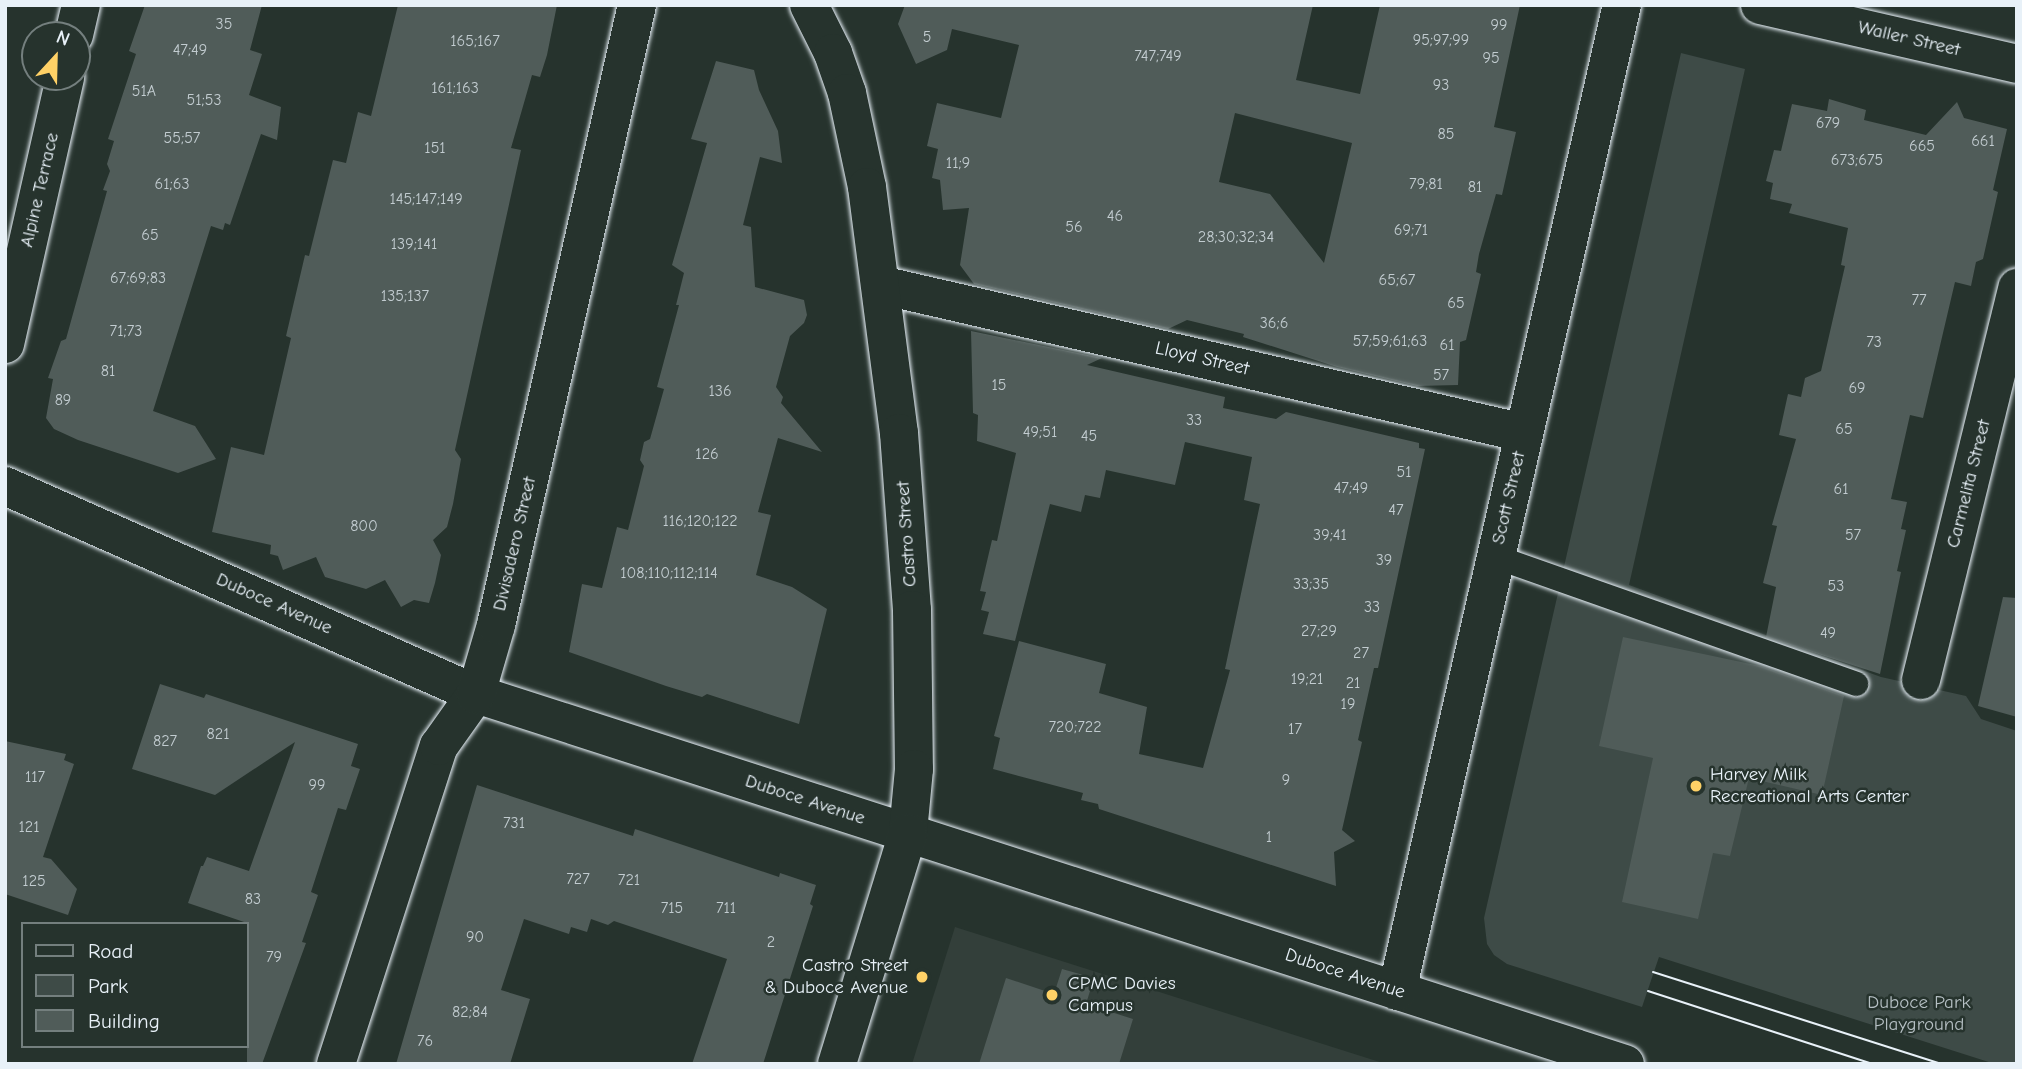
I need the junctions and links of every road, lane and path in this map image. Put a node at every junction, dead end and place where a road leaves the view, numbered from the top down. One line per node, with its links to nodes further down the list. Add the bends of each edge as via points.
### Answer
1 (637, 5): 15 (street, Divisadero Street, via 496,625)
2 (809, 5): 7 (street, Castro Street, via 848,93)
3 (1622, 5): 10 (street, Scott Street)
4 (1760, 5): 5 (street, Waller Street)
5 (2017, 64)
6 (62, 91): 9 (street, Alpine Terrace)
7 (881, 285): 10 (street, Lloyd Street); 16 (street, Castro Street, via 911,572 914,769)
8 (2017, 288): 13 (street, Carmelita Street)
9 (5, 344)
10 (1524, 433): 12 (street, Scott Street)
11 (5, 485): 15 (street, Duboce Avenue)
12 (1496, 556): 14 (lane); 17 (street, Scott Street)
13 (1921, 680)
14 (1856, 684)
15 (476, 694): 16 (street, Duboce Avenue); 18 (street, Divisadero Street, via 439,746)
16 (908, 833): 17 (street, Duboce Avenue); 19 (street, Castro Street)
17 (1397, 990): 20 (street, Duboce Avenue)
18 (336, 1064)
19 (837, 1064)
20 (1625, 1064)

